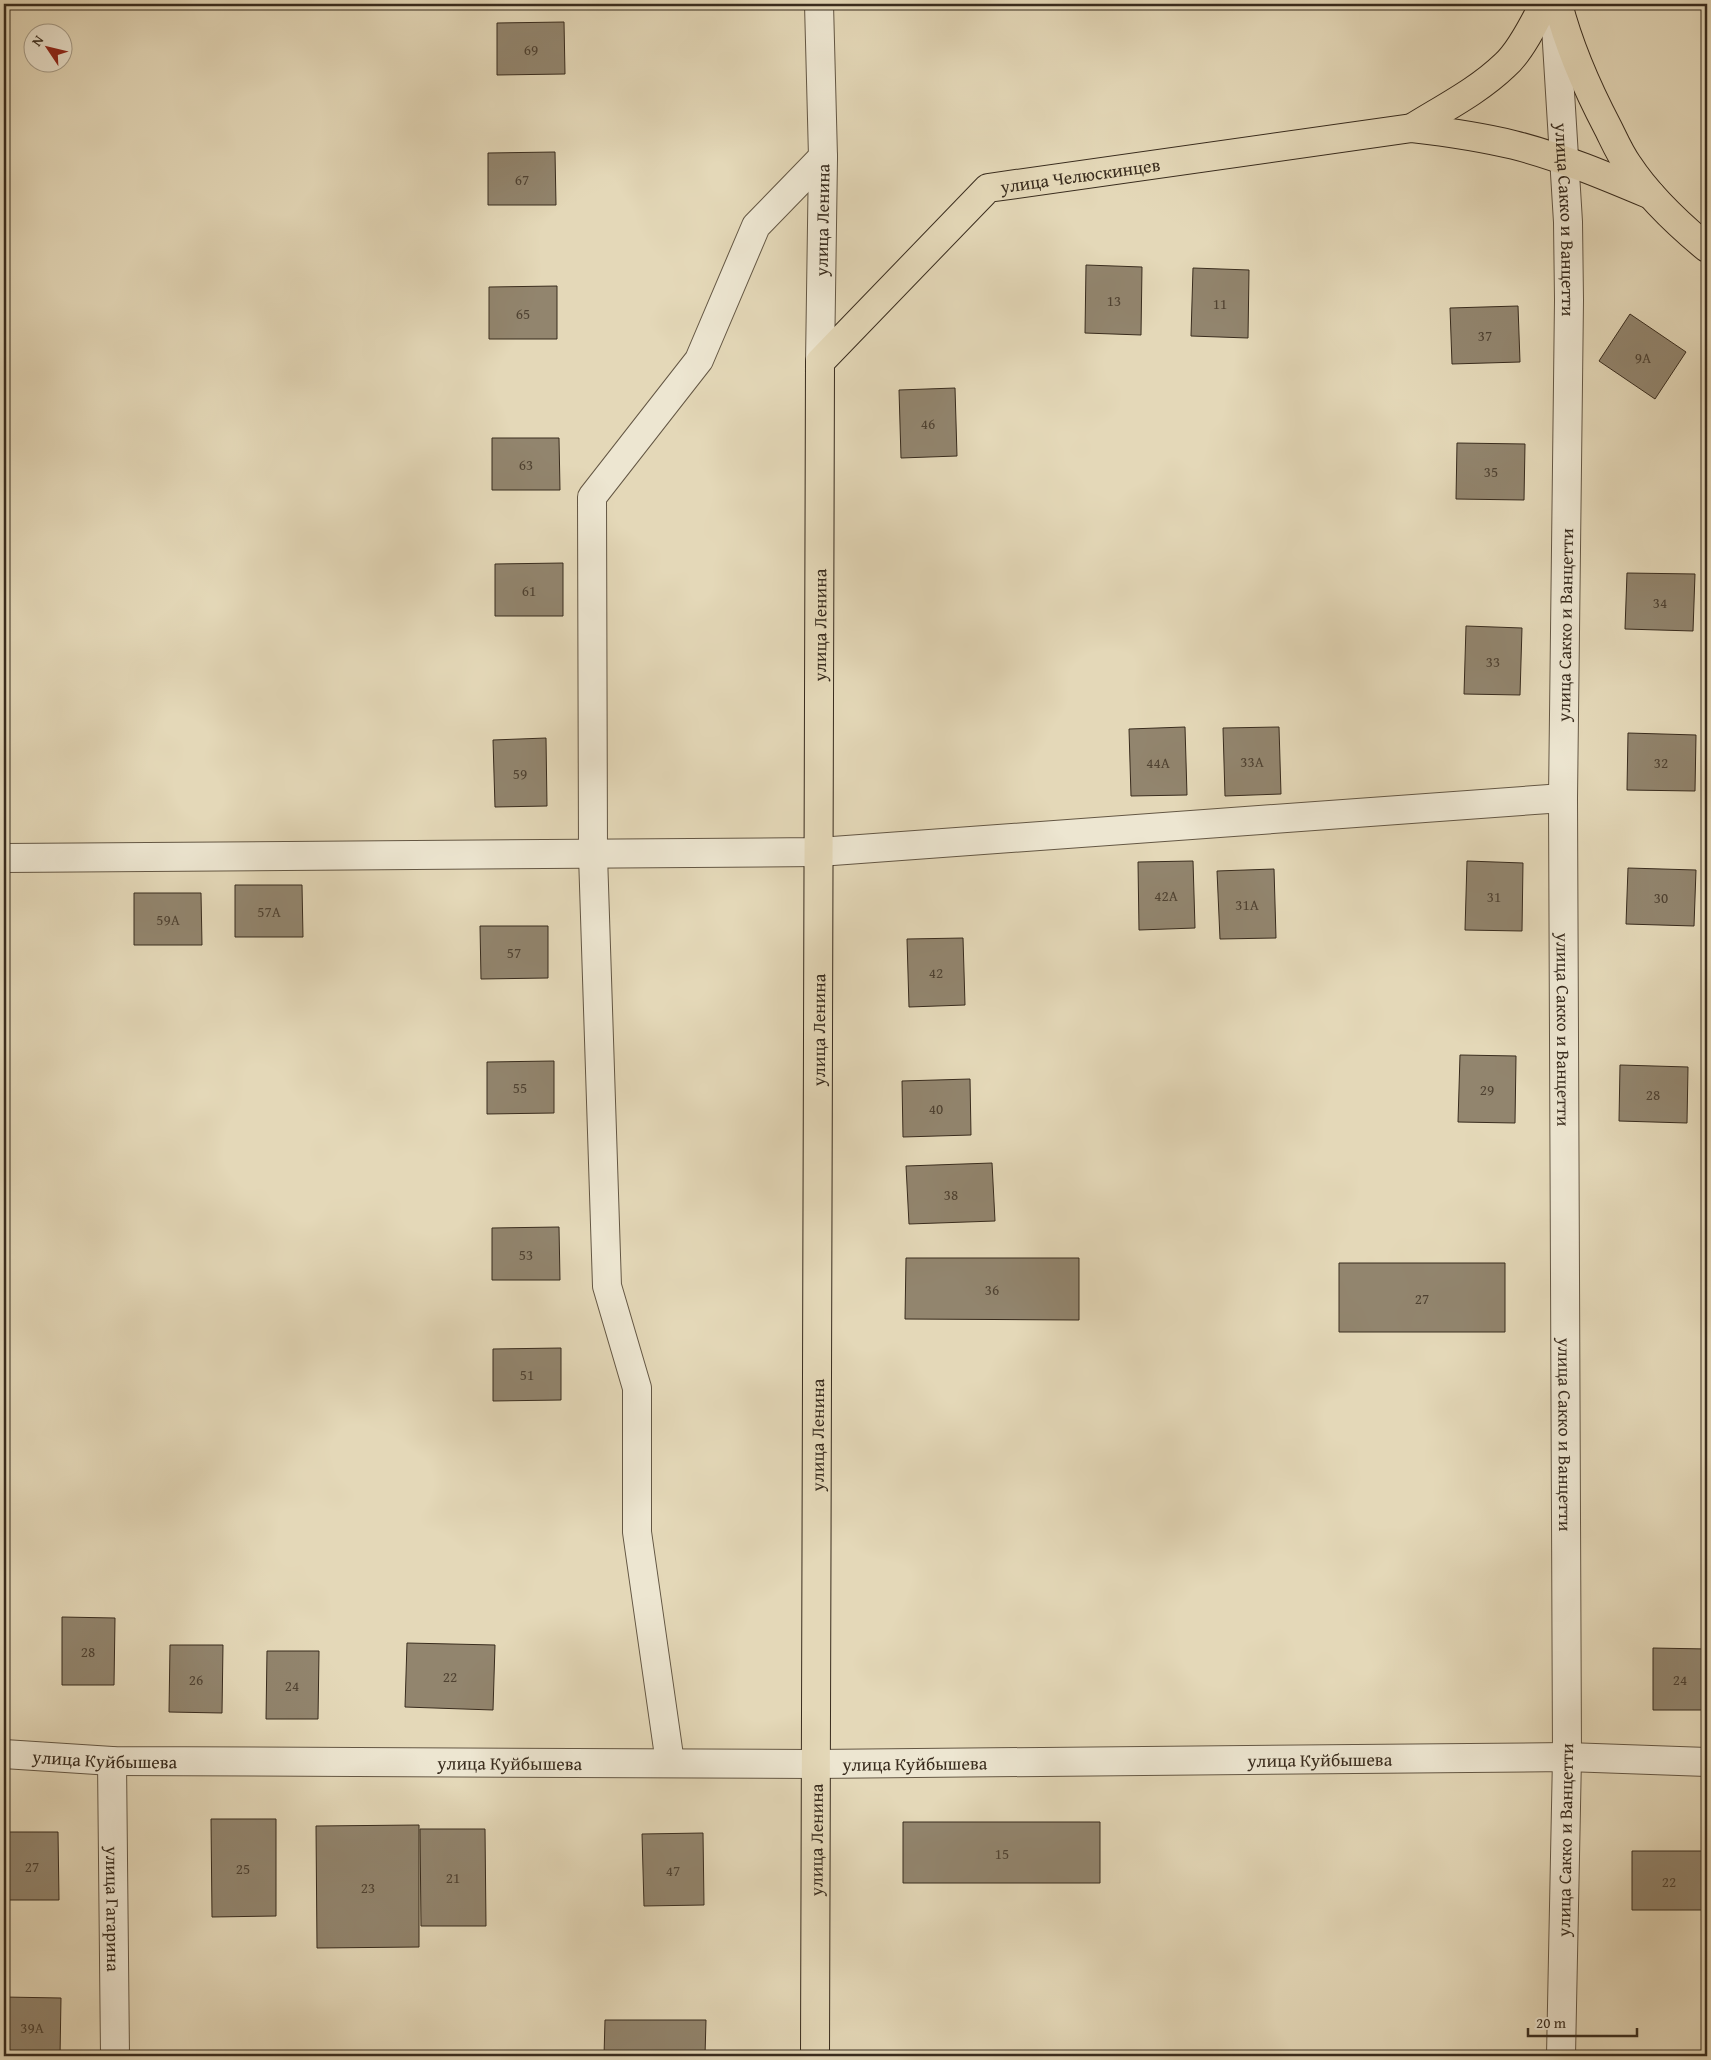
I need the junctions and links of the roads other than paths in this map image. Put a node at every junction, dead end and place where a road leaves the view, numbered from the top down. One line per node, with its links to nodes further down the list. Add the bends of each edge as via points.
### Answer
1 (819, 4): 5 (street, улица Ленина)
2 (1544, 4): 4 (main road, via 1532,28 1506,64 1470,92)
3 (1556, 4): 6 (street, улица Сакко и Ванцетти); 7 (main road, via 1597,107 1627,165)
4 (1412, 128): 6 (main road, via 1515,145); 9 (main road, улица Челюскинцев, via 988,188)
5 (823, 157): 9 (street, улица Ленина); 12 (street, via 756,226 699,360 592,497)
6 (1564, 161): 7 (main road); 10 (street, улица Сакко и Ванцетти, via 1569,300)
7 (1650, 195): 8 (main road)
8 (1707, 248)
9 (820, 362): 11 (main road, улица Ленина)
10 (1563, 798): 11 (street); 15 (street, улица Сакко и Ванцетти)
11 (819, 852): 12 (street); 19 (main road, улица Ленина)
12 (594, 855): 13 (street); 18 (street, via 607,1286 637,1388 638,1532)
13 (4, 858)
14 (4, 1754): 16 (street, улица Куйбышева)
15 (1567, 1757): 17 (street, улица Куйбышева); 19 (street, улица Куйбышева); 22 (street, улица Сакко и Ванцетти)
16 (112, 1761): 18 (street, улица Куйбышева); 20 (street, улица Гагарина)
17 (1707, 1762)
18 (670, 1763): 19 (street, улица Куйбышева)
19 (815, 1764): 21 (main road, улица Ленина)
20 (115, 2056)
21 (816, 2056)
22 (1561, 2056)

